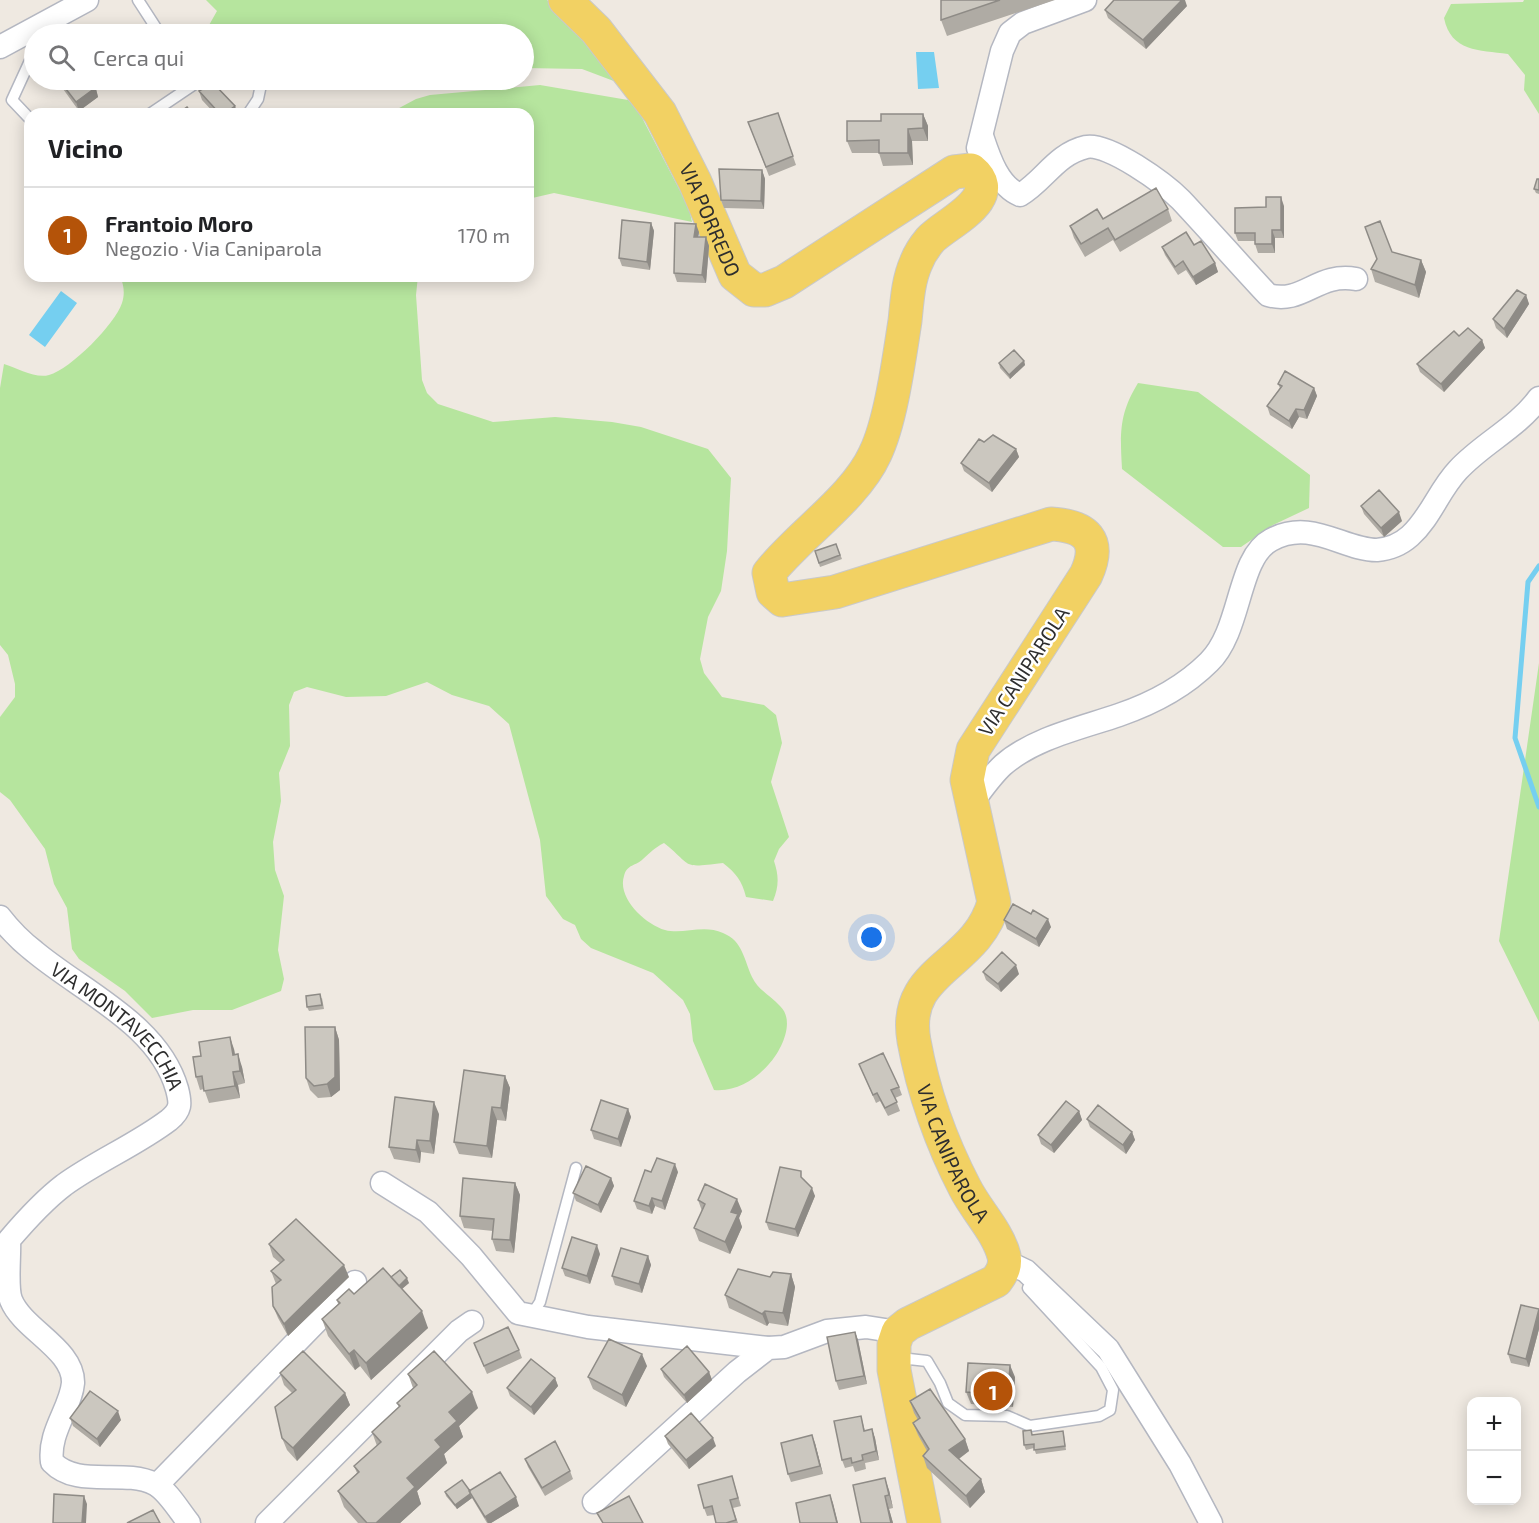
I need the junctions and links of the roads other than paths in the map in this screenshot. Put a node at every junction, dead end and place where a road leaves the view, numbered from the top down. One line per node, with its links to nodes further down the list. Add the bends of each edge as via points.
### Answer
1 (87, 0): 5 (street)
2 (138, 0): 6 (lane)
3 (565, 0): 16 (main road, VIA PORREDO, via 596,30 660,113 735,275 754,290 776,286 946,177)
4 (1085, 0): 15 (street, via 1023,23 1010,33)
5 (51, 24)
6 (154, 24)
7 (24, 37): 8 (street)
8 (0, 47)
9 (24, 74): 14 (lane, via 12,100)
10 (183, 90): 12 (lane)
11 (260, 90): 13 (lane)
12 (158, 108)
13 (252, 108)
14 (24, 113)
15 (982, 136): 16 (street); 17 (street, via 1002,180 1020,195 1071,153 1095,146 1120,157 1179,199 1268,295 1292,297 1323,280)
16 (971, 170): 19 (main road, VIA CANIPAROLA, via 978,177 980,188 975,204 931,239 915,264 889,406 875,455 857,481 783,555 770,573 769,582 782,600 799,600 1051,524 1070,525 1088,537 1093,560 1086,575 973,750 967,780)
17 (1356, 279)
18 (1539, 398): 19 (street, via 1513,426 1457,470 1421,525 1395,546 1369,549 1308,533 1271,539 1258,549 1250,563 1231,628 1209,662 1153,701 1017,755 1002,765)
19 (971, 804): 23 (main road, VIA CANIPAROLA, via 994,902 981,934 923,988 914,1003 912,1025 924,1079 950,1157 996,1239)
20 (0, 916): 30 (street, VIA MONTAVECCHIA, via 36,953 94,993 158,1049 173,1076 181,1103 177,1114 147,1136 65,1184 35,1209 9,1240 11,1299 39,1336 65,1356 73,1382 50,1449 51,1462 68,1474 133,1478)
21 (576, 1168): 25 (lane, via 540,1302)
22 (382, 1183): 25 (street, via 428,1212 471,1256 512,1307)
23 (1004, 1267): 27 (main road, via 996,1281); 29 (lane, via 1101,1367 1113,1390 1110,1410 1099,1416 1030,1426 1007,1416 965,1415 948,1403 927,1361 909,1359 902,1374 909,1408); 35 (street, via 1026,1271 1108,1349 1180,1464)
24 (356, 1282): 30 (street)
25 (530, 1318): 28 (street)
26 (472, 1322): 33 (street)
27 (898, 1332): 28 (street, via 866,1327 827,1331 784,1347); 29 (main road, via 894,1370)
28 (768, 1348): 31 (street)
29 (904, 1419): 34 (main road)
30 (157, 1485): 32 (street)
31 (594, 1502)
32 (189, 1523)
33 (267, 1523)
34 (924, 1523)
35 (1211, 1523)

